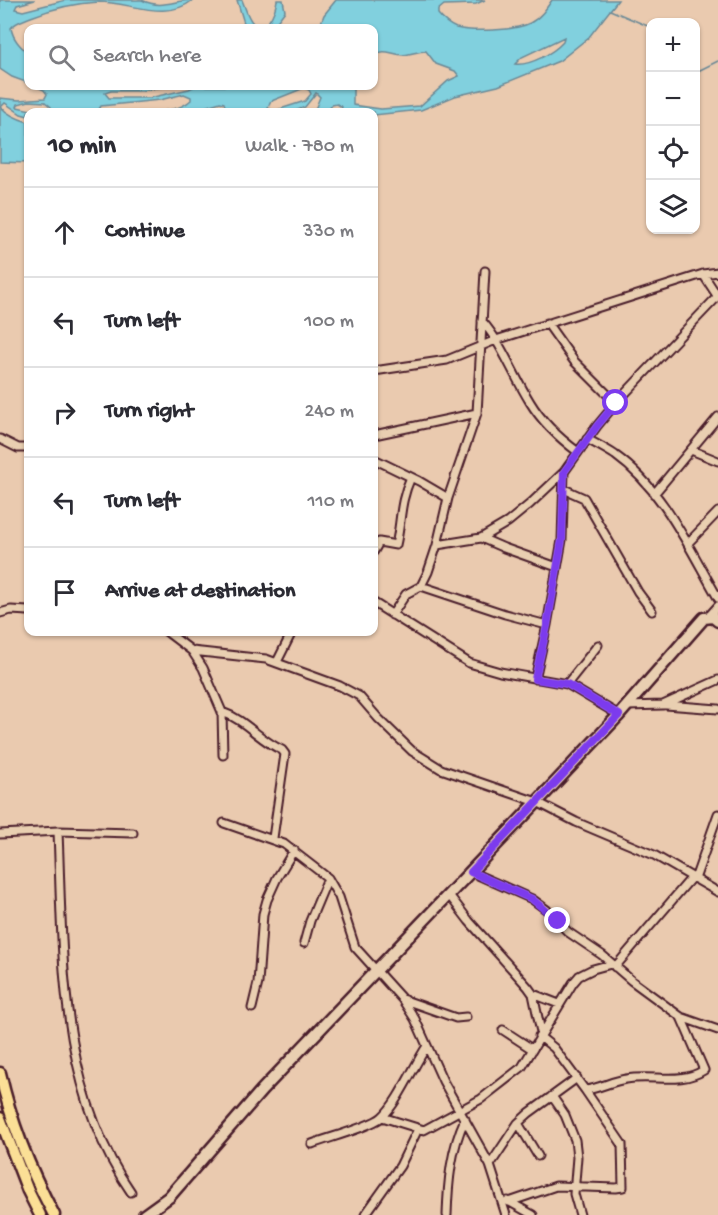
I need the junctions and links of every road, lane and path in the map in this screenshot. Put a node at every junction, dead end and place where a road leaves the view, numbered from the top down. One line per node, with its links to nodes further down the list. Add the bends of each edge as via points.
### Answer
1 (485, 271): 5 (street)
2 (718, 272): 3 (street)
3 (703, 274): 4 (street); 6 (street)
4 (718, 297): 10 (street)
5 (482, 321): 7 (street); 8 (street)
6 (547, 323): 7 (street); 10 (street, via 574,361)
7 (496, 340): 8 (street); 18 (street, via 535,409)
8 (481, 345): 9 (street, via 447,360); 11 (street)
9 (378, 370)
10 (616, 403): 15 (street)
11 (477, 413): 13 (street); 25 (street)
12 (718, 417): 17 (street)
13 (378, 435)
14 (0, 439): 16 (street)
15 (587, 439): 18 (street); 24 (street, via 622,461)
16 (24, 448)
17 (690, 450): 20 (street); 24 (street)
18 (578, 452): 21 (street)
19 (378, 461): 22 (street)
20 (718, 461)
21 (564, 472): 23 (street); 27 (street, via 508,522)
22 (411, 477): 25 (street); 29 (street, via 402,500 396,545)
23 (564, 489): 31 (street); 37 (street, via 584,498)
24 (654, 494): 28 (street)
25 (448, 498): 30 (street)
26 (718, 512): 28 (street)
27 (481, 537): 30 (street); 31 (street)
28 (688, 543): 33 (street)
29 (378, 545)
30 (437, 545): 32 (street)
31 (557, 567): 41 (street)
32 (421, 586): 39 (street, via 406,594); 41 (street)
33 (718, 598)
34 (378, 606): 39 (street)
35 (718, 606): 40 (street)
36 (24, 611): 38 (street)
37 (652, 611)
38 (0, 613)
39 (392, 615): 47 (street, via 469,663)
40 (713, 618): 52 (street, via 704,618)
41 (547, 626): 47 (street)
42 (172, 636): 45 (street)
43 (290, 636): 46 (street)
44 (598, 645): 49 (street)
45 (192, 651): 46 (street); 53 (street)
46 (277, 662): 55 (street, via 359,696 412,751 441,769)
47 (535, 679): 49 (street)
48 (718, 680): 50 (street)
49 (567, 684): 52 (street)
50 (663, 705): 51 (street); 52 (street)
51 (718, 708)
52 (623, 711): 55 (street)
53 (222, 712): 54 (street); 61 (street, via 234,716 285,754)
54 (224, 756)
55 (537, 802): 63 (street); 65 (street, via 654,855)
56 (718, 814): 65 (street)
57 (224, 823): 61 (street)
58 (58, 831): 59 (street); 60 (street); 96 (street, via 69,1028 86,1098 120,1177)
59 (133, 833)
60 (0, 834)
61 (273, 838): 62 (street)
62 (294, 850): 64 (street); 74 (street, via 277,878 263,914 258,983)
63 (471, 872): 67 (street); 69 (street, via 532,899)
64 (328, 878): 68 (street); 70 (street, via 339,897 355,947)
65 (694, 878): 66 (street); 69 (street)
66 (718, 892)
67 (449, 895): 70 (street); 71 (street)
68 (304, 943)
69 (613, 965): 73 (street, via 579,976); 76 (street)
70 (376, 970): 72 (street); 101 (street, via 262,1090 169,1197)
71 (532, 994): 73 (street); 79 (street)
72 (402, 999): 75 (street, via 456,1018); 80 (street)
73 (559, 1004): 79 (street)
74 (252, 1008)
75 (466, 1017)
76 (681, 1017): 78 (street); 84 (street, via 703,1071 677,1079 625,1079)
77 (503, 1030): 81 (street)
78 (718, 1030)
79 (540, 1034): 81 (street); 83 (street)
80 (427, 1046): 86 (street); 87 (street)
81 (532, 1049): 86 (street, via 522,1067)
82 (0, 1073): 100 (main road, via 25,1154)
83 (577, 1078): 84 (street); 85 (street)
84 (585, 1090): 95 (street, via 622,1144 622,1187)
85 (552, 1096): 90 (street); 95 (street, via 575,1140)
86 (460, 1111): 89 (street); 91 (street, via 429,1129)
87 (382, 1117): 91 (street); 92 (street)
88 (0, 1118): 99 (main road)
89 (465, 1119): 94 (street); 103 (street, via 454,1147)
90 (518, 1124): 93 (street); 94 (street)
91 (418, 1129): 102 (street, via 400,1166)
92 (312, 1143)
93 (538, 1156)
94 (490, 1165): 97 (street)
95 (575, 1187): 98 (street, via 556,1186); 106 (street)
96 (131, 1192)
97 (501, 1197): 98 (street); 104 (street)
98 (509, 1202): 105 (street)
99 (40, 1215)
100 (54, 1215)
101 (146, 1215)
102 (365, 1215)
103 (447, 1215)
104 (506, 1215)
105 (533, 1215)
106 (580, 1215)

